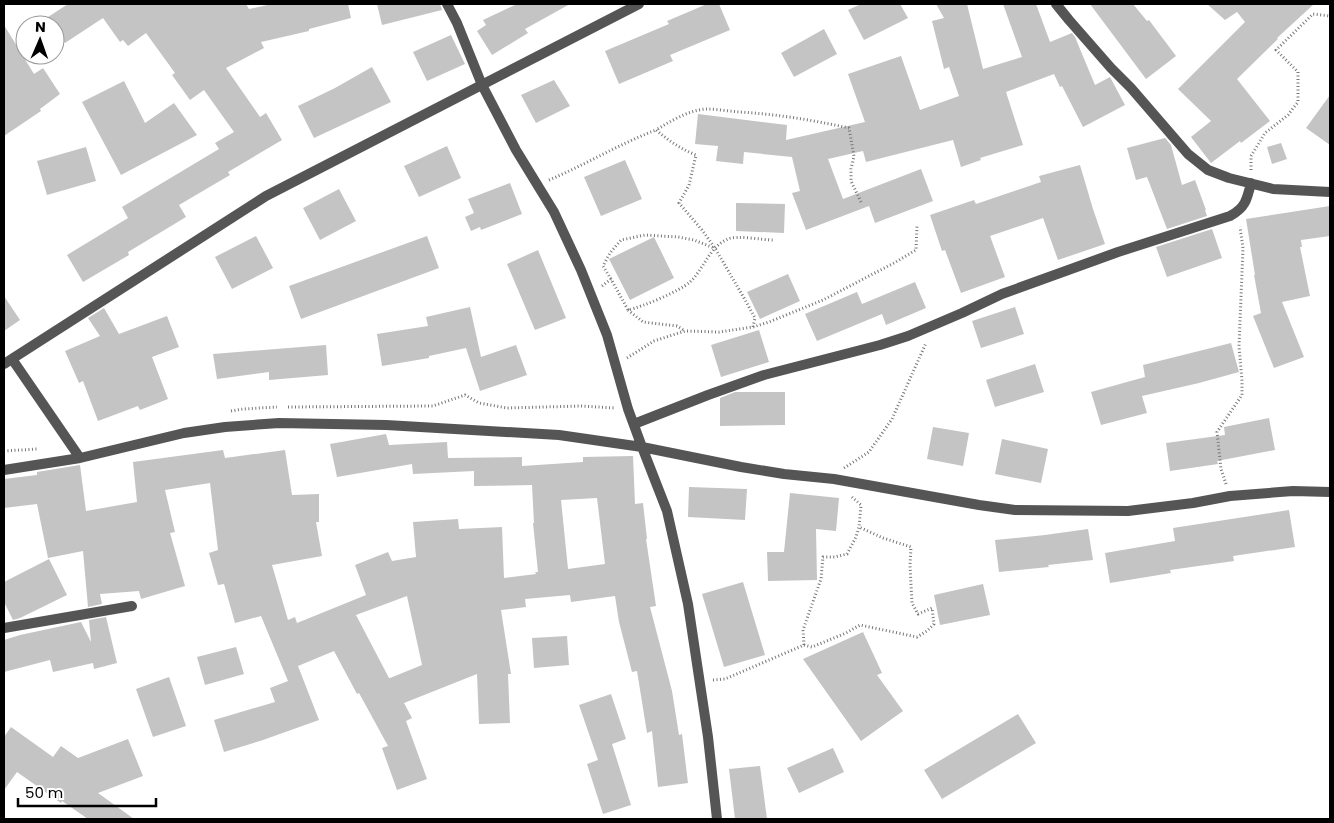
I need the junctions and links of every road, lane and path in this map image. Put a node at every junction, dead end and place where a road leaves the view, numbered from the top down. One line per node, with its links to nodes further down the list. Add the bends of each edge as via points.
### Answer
1 (447, 4): 5 (street, via 458,23)
2 (639, 4): 5 (street)
3 (1056, 4): 7 (street, via 1188,154 1208,170)
4 (1330, 16): 7 (path, via 1313,14 1276,50 1298,72 1298,102 1288,116 1265,133 1251,156)
5 (482, 85): 8 (street); 21 (street, via 266,196)
6 (656, 130): 8 (path); 10 (path, via 672,120 704,109 799,118 849,128 854,156 851,181); 14 (path, via 680,149 696,156 689,185 680,203)
7 (1251, 183): 9 (street, via 1273,189); 11 (street, via 1245,204)
8 (537, 186): 16 (street, via 554,212)
9 (1330, 192)
10 (861, 202)
11 (1239, 211): 18 (street, via 1002,294); 30 (path, via 1243,248 1242,395 1217,432 1221,469)
12 (917, 226): 19 (path, via 916,250 823,300)
13 (774, 240): 14 (path, via 729,238)
14 (715, 248): 15 (path, via 678,237 646,235 621,240 610,252 604,266); 17 (path, via 690,282); 19 (path, via 755,318)
15 (611, 279): 16 (path); 17 (path)
16 (592, 295): 22 (street)
17 (628, 310): 20 (path, via 643,322 677,326)
18 (938, 324): 23 (street, via 880,345 764,375); 27 (path, via 926,343 892,419 869,452 844,467)
19 (753, 327): 20 (path, via 719,332)
20 (686, 331): 22 (path, via 654,341 628,357)
21 (8, 362): 25 (street)
22 (616, 370): 23 (street)
23 (634, 424): 24 (street)
24 (642, 447): 25 (street, via 559,435 386,425 279,423 184,433); 27 (street, via 741,467); 35 (street, via 667,511 688,604)
25 (80, 458): 26 (street)
26 (4, 470)
27 (834, 479): 30 (street, via 1015,510 1128,511)
28 (1330, 492): 30 (street)
29 (847, 494): 31 (path, via 861,505)
30 (1230, 496)
31 (859, 527): 34 (path, via 847,554 823,557 821,579 803,630); 34 (path, via 911,547 912,603 918,614 932,608 934,624 917,637 860,625 812,647)
32 (132, 606): 33 (street)
33 (4, 628)
34 (804, 645): 35 (path, via 725,680)
35 (700, 682): 36 (street)
36 (717, 819)

